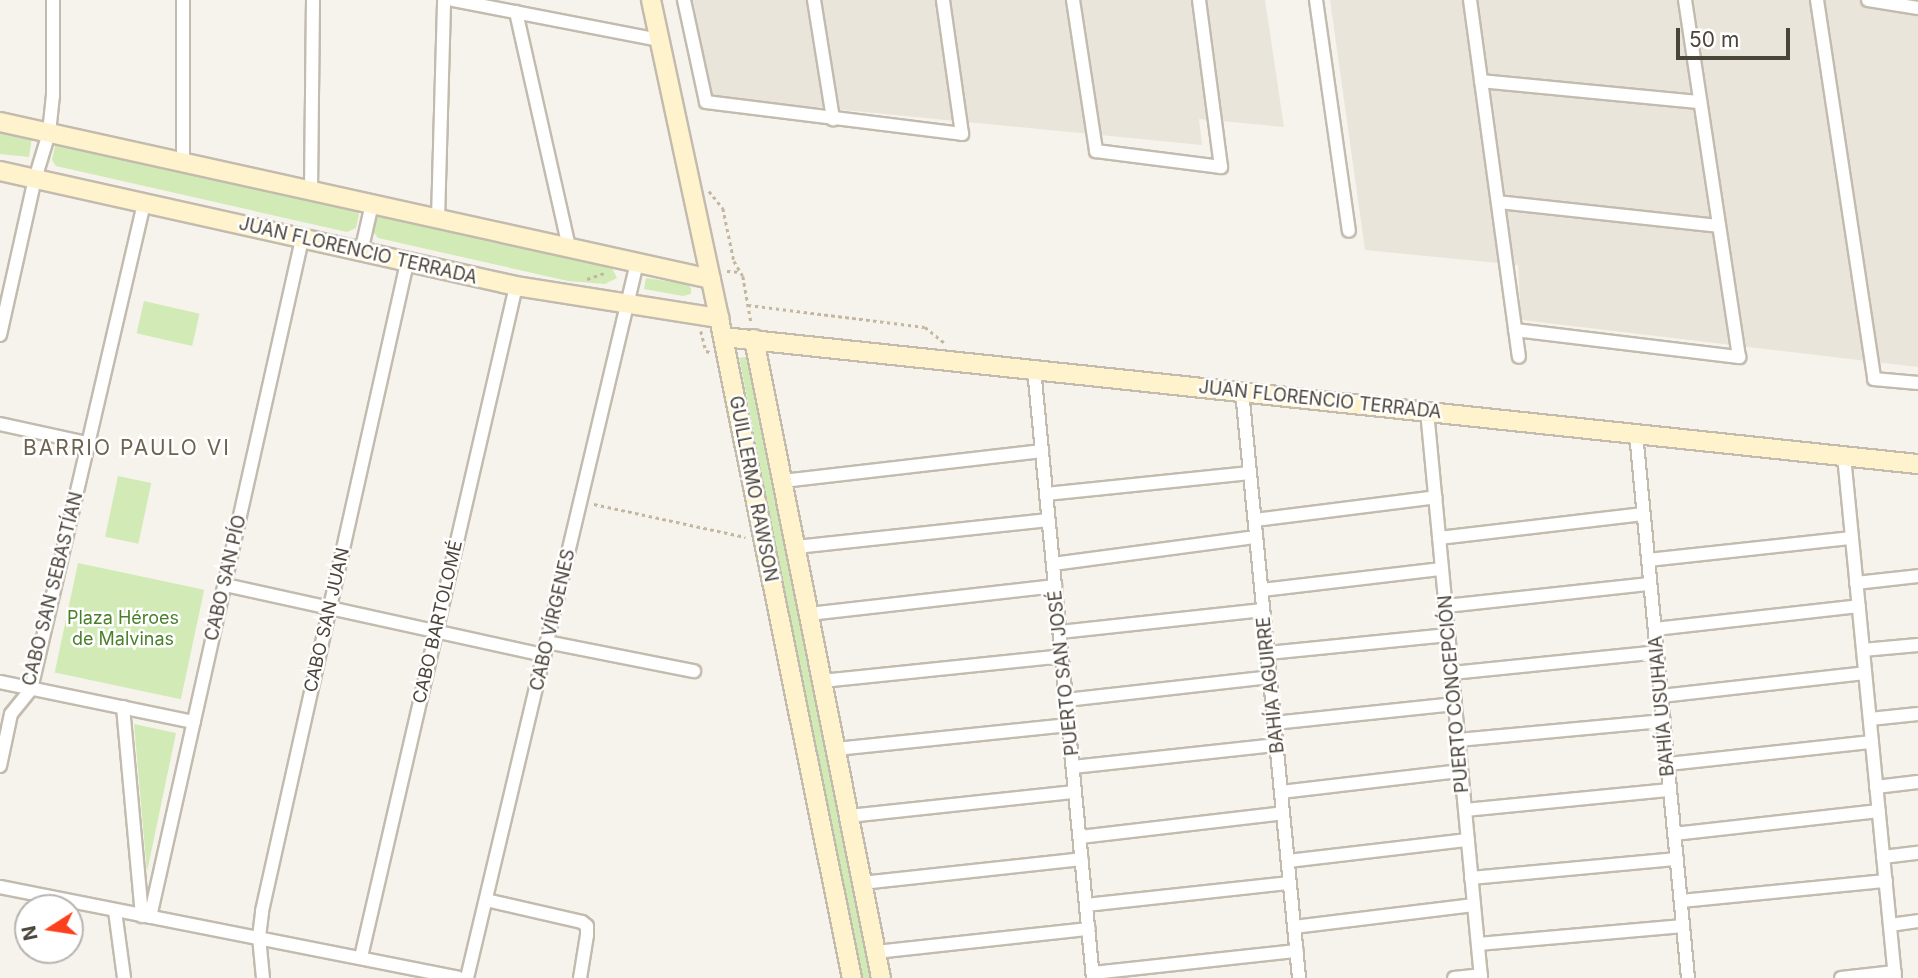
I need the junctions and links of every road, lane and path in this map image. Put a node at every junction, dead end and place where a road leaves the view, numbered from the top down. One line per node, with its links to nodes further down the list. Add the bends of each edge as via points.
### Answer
1 (53, 0): 24 (street)
2 (183, 0): 25 (street)
3 (313, 0): 29 (street)
4 (444, 0): 33 (street)
5 (453, 0): 18 (street)
6 (651, 0): 19 (street, GUILLERMO RAWSON)
7 (684, 0): 22 (street, via 706,102)
8 (814, 0): 22 (street)
9 (943, 0): 22 (street, via 962,135)
10 (1073, 0): 11 (street, via 1096,151 1221,167)
11 (1199, 0)
12 (1316, 0): 35 (street)
13 (1470, 0): 20 (street)
14 (1685, 0): 21 (street)
15 (1817, 0): 53 (street, via 1874,379)
16 (1868, 0): 17 (street)
17 (1918, 8)
18 (516, 12): 19 (street); 37 (street)
19 (659, 40): 41 (street, GUILLERMO RAWSON)
20 (1481, 81): 21 (street); 30 (street)
21 (1700, 102): 34 (street)
22 (833, 119)
23 (0, 122): 24 (street)
24 (49, 133): 25 (street); 27 (street)
25 (183, 163): 29 (street)
26 (0, 171): 27 (street, JUAN FLORENCIO TERRADA)
27 (35, 179): 31 (street, JUAN FLORENCIO TERRADA); 47 (street)
28 (709, 190): 44 (path, via 723,208)
29 (311, 191): 32 (street)
30 (1498, 202): 34 (street); 46 (street)
31 (144, 203): 36 (street, JUAN FLORENCIO TERRADA); 58 (street, CABO SAN SEBASTÍAN)
32 (372, 204): 33 (street); 38 (street)
33 (438, 219): 37 (street)
34 (1719, 226): 46 (street, via 1739,357)
35 (1349, 231)
36 (302, 239): 38 (street, JUAN FLORENCIO TERRADA); 81 (street, CABO SAN PÍO)
37 (569, 248): 40 (street)
38 (360, 253): 39 (street, JUAN FLORENCIO TERRADA)
39 (407, 263): 42 (street, JUAN FLORENCIO TERRADA); 86 (street, CABO SAN JUAN)
40 (637, 263): 41 (street); 43 (street, CABO VÍRGENES)
41 (711, 279): 45 (street, GUILLERMO RAWSON)
42 (516, 286): 43 (street, JUAN FLORENCIO TERRADA); 90 (street, CABO BARTOLOMÉ)
43 (628, 302): 45 (street, JUAN FLORENCIO TERRADA); 66 (street, CABO VÍRGENES)
44 (748, 305): 49 (path); 50 (path, via 925,327)
45 (719, 318): 48 (street, GUILLERMO RAWSON)
46 (1515, 330): 51 (street)
47 (0, 335)
48 (723, 337): 49 (street, JUAN FLORENCIO TERRADA); 73 (street, GUILLERMO RAWSON)
49 (754, 340): 52 (street, JUAN FLORENCIO TERRADA); 63 (street, GUILLERMO RAWSON)
50 (946, 344)
51 (1519, 357)
52 (1034, 369): 54 (street, JUAN FLORENCIO TERRADA); 59 (street, PUERTO SAN JOSÉ)
53 (1918, 383)
54 (1242, 391): 55 (street, JUAN FLORENCIO TERRADA); 62 (street, BAHÍA AGUIRRE)
55 (1427, 411): 57 (street, JUAN FLORENCIO TERRADA); 65 (street, PUERTO CONCEPCIÓN)
56 (0, 424): 58 (street)
57 (1636, 433): 60 (street, JUAN FLORENCIO TERRADA); 67 (street, BAHÍA USUHAIA)
58 (88, 443): 105 (street, CABO SAN SEBASTÍAN)
59 (1042, 451): 63 (street); 64 (street, PUERTO SAN JOSÉ)
60 (1844, 456): 61 (street, JUAN FLORENCIO TERRADA); 72 (street)
61 (1918, 464)
62 (1250, 473): 64 (street); 69 (street, BAHÍA AGUIRRE)
63 (783, 481): 74 (street, GUILLERMO RAWSON)
64 (1046, 494): 68 (street, PUERTO SAN JOSÉ)
65 (1436, 497): 69 (street); 71 (street, PUERTO CONCEPCIÓN)
66 (581, 502): 73 (path); 94 (street, CABO VÍRGENES)
67 (1644, 514): 71 (street); 75 (street, BAHÍA USUHAIA)
68 (1049, 520): 74 (street); 76 (street, PUERTO SAN JOSÉ)
69 (1255, 520): 70 (street, BAHÍA AGUIRRE)
70 (1256, 537): 76 (street); 83 (street, BAHÍA AGUIRRE)
71 (1439, 538): 77 (street, PUERTO CONCEPCIÓN)
72 (1852, 538): 75 (street); 79 (street)
73 (764, 541): 170 (street, GUILLERMO RAWSON)
74 (796, 547): 88 (street, GUILLERMO RAWSON)
75 (1648, 560): 80 (street, BAHÍA USUHAIA)
76 (1053, 564): 82 (street, PUERTO SAN JOSÉ)
77 (1442, 569): 83 (street); 84 (street, PUERTO CONCEPCIÓN)
78 (1918, 576): 79 (street)
79 (1856, 583): 85 (street)
80 (1650, 584): 84 (street); 89 (street, BAHÍA USUHAIA)
81 (225, 585): 86 (street); 112 (street, CABO SAN PÍO)
82 (1055, 586): 88 (street); 91 (street, PUERTO SAN JOSÉ)
83 (1262, 590): 87 (street, BAHÍA AGUIRRE)
84 (1446, 606): 92 (street, PUERTO CONCEPCIÓN)
85 (1859, 606): 89 (street); 95 (street)
86 (330, 608): 90 (street); 157 (street, CABO SAN JUAN)
87 (1264, 610): 91 (street); 97 (street, BAHÍA AGUIRRE)
88 (809, 614): 103 (street, GUILLERMO RAWSON)
89 (1655, 629): 96 (street, BAHÍA USUHAIA)
90 (436, 631): 94 (street); 161 (street, CABO BARTOLOMÉ)
91 (1060, 632): 98 (street, PUERTO SAN JOSÉ)
92 (1448, 635): 97 (street); 100 (street, PUERTO CONCEPCIÓN)
93 (1918, 645): 95 (street)
94 (546, 648): 99 (street); 146 (street, CABO VÍRGENES)
95 (1863, 650): 101 (street)
96 (1657, 652): 100 (street); 106 (street, BAHÍA USUHAIA)
97 (1268, 653): 102 (street, BAHÍA AGUIRRE)
98 (1062, 656): 103 (street); 107 (street, PUERTO SAN JOSÉ)
99 (694, 671)
100 (1452, 673): 108 (street, PUERTO CONCEPCIÓN)
101 (1865, 673): 106 (street); 111 (street)
102 (1270, 677): 107 (street); 114 (street, BAHÍA AGUIRRE)
103 (822, 681): 119 (street, GUILLERMO RAWSON)
104 (0, 682): 105 (street)
105 (31, 689): 109 (street); 121 (street, CABO SAN SEBASTÍAN, via 11,714)
106 (1661, 696): 113 (street, BAHÍA USUHAIA)
107 (1066, 700): 115 (street, PUERTO SAN JOSÉ)
108 (1455, 704): 114 (street); 116 (street, PUERTO CONCEPCIÓN)
109 (123, 707): 112 (street); 151 (street)
110 (1918, 714): 111 (street)
111 (1870, 719): 117 (street)
112 (194, 722): 151 (street, CABO SAN PÍO)
113 (1664, 722): 116 (street); 120 (street, BAHÍA USUHAIA)
114 (1275, 723): 118 (street, BAHÍA AGUIRRE)
115 (1069, 725): 119 (street); 122 (street, PUERTO SAN JOSÉ)
116 (1458, 740): 123 (street, PUERTO CONCEPCIÓN)
117 (1872, 742): 120 (street); 125 (street)
118 (1277, 745): 122 (street); 128 (street, BAHÍA AGUIRRE)
119 (836, 750): 132 (street, GUILLERMO RAWSON)
120 (1668, 764): 126 (street, BAHÍA USUHAIA)
121 (0, 766)
122 (1073, 767): 127 (street, PUERTO SAN JOSÉ)
123 (1461, 771): 128 (street); 129 (street, PUERTO CONCEPCIÓN)
124 (1918, 782): 125 (street)
125 (1877, 787): 130 (street)
126 (1670, 790): 129 (street); 133 (street, BAHÍA USUHAIA)
127 (1075, 792): 132 (street); 134 (street, PUERTO SAN JOSÉ)
128 (1281, 792): 131 (street, BAHÍA AGUIRRE)
129 (1465, 810): 135 (street, PUERTO CONCEPCIÓN)
130 (1879, 811): 133 (street); 137 (street)
131 (1283, 813): 134 (street); 140 (street, BAHÍA AGUIRRE)
132 (849, 816): 143 (street, GUILLERMO RAWSON)
133 (1674, 834): 139 (street, BAHÍA USUHAIA)
134 (1080, 837): 138 (street, PUERTO SAN JOSÉ)
135 (1468, 840): 140 (street); 141 (street, PUERTO CONCEPCIÓN)
136 (1918, 853): 137 (street)
137 (1883, 857): 142 (street)
138 (1082, 859): 143 (street); 148 (street, PUERTO SAN JOSÉ)
139 (1677, 859): 141 (street); 147 (street, BAHÍA USUHAIA)
140 (1288, 861): 144 (street, BAHÍA AGUIRRE)
141 (1472, 878): 149 (street, PUERTO CONCEPCIÓN)
142 (1886, 881): 147 (street); 153 (street)
143 (862, 883): 160 (street, GUILLERMO RAWSON)
144 (1290, 883): 148 (street); 155 (street, BAHÍA AGUIRRE)
145 (0, 887): 150 (street)
146 (486, 900): 168 (street, CABO VÍRGENES); 169 (street, via 587,926)
147 (1681, 901): 154 (street, BAHÍA USUHAIA)
148 (1086, 905): 156 (street, PUERTO SAN JOSÉ)
149 (1474, 905): 155 (street); 158 (street, PUERTO CONCEPCIÓN)
150 (115, 911): 151 (street); 165 (street)
151 (146, 917): 157 (street)
152 (1918, 921): 153 (street)
153 (1890, 925): 163 (street)
154 (1683, 926): 158 (street); 174 (street, BAHÍA USUHAIA)
155 (1294, 927): 159 (street, BAHÍA AGUIRRE)
156 (1088, 929): 160 (street); 162 (street, PUERTO SAN JOSÉ)
157 (259, 937): 161 (street); 166 (street, CABO SAN JUAN)
158 (1478, 944): 164 (street, PUERTO CONCEPCIÓN)
159 (1297, 951): 162 (street); 172 (street, BAHÍA AGUIRRE)
160 (876, 952): 171 (street, GUILLERMO RAWSON)
161 (361, 957): 167 (street)
162 (1093, 975)
163 (1895, 975): 175 (street)
164 (1481, 977): 173 (street)
165 (124, 978)
166 (263, 978)
167 (458, 978)
168 (467, 978)
169 (580, 978)
170 (852, 978)
171 (881, 978)
172 (1299, 978)
173 (1454, 978)
174 (1688, 978)
175 (1841, 978)

